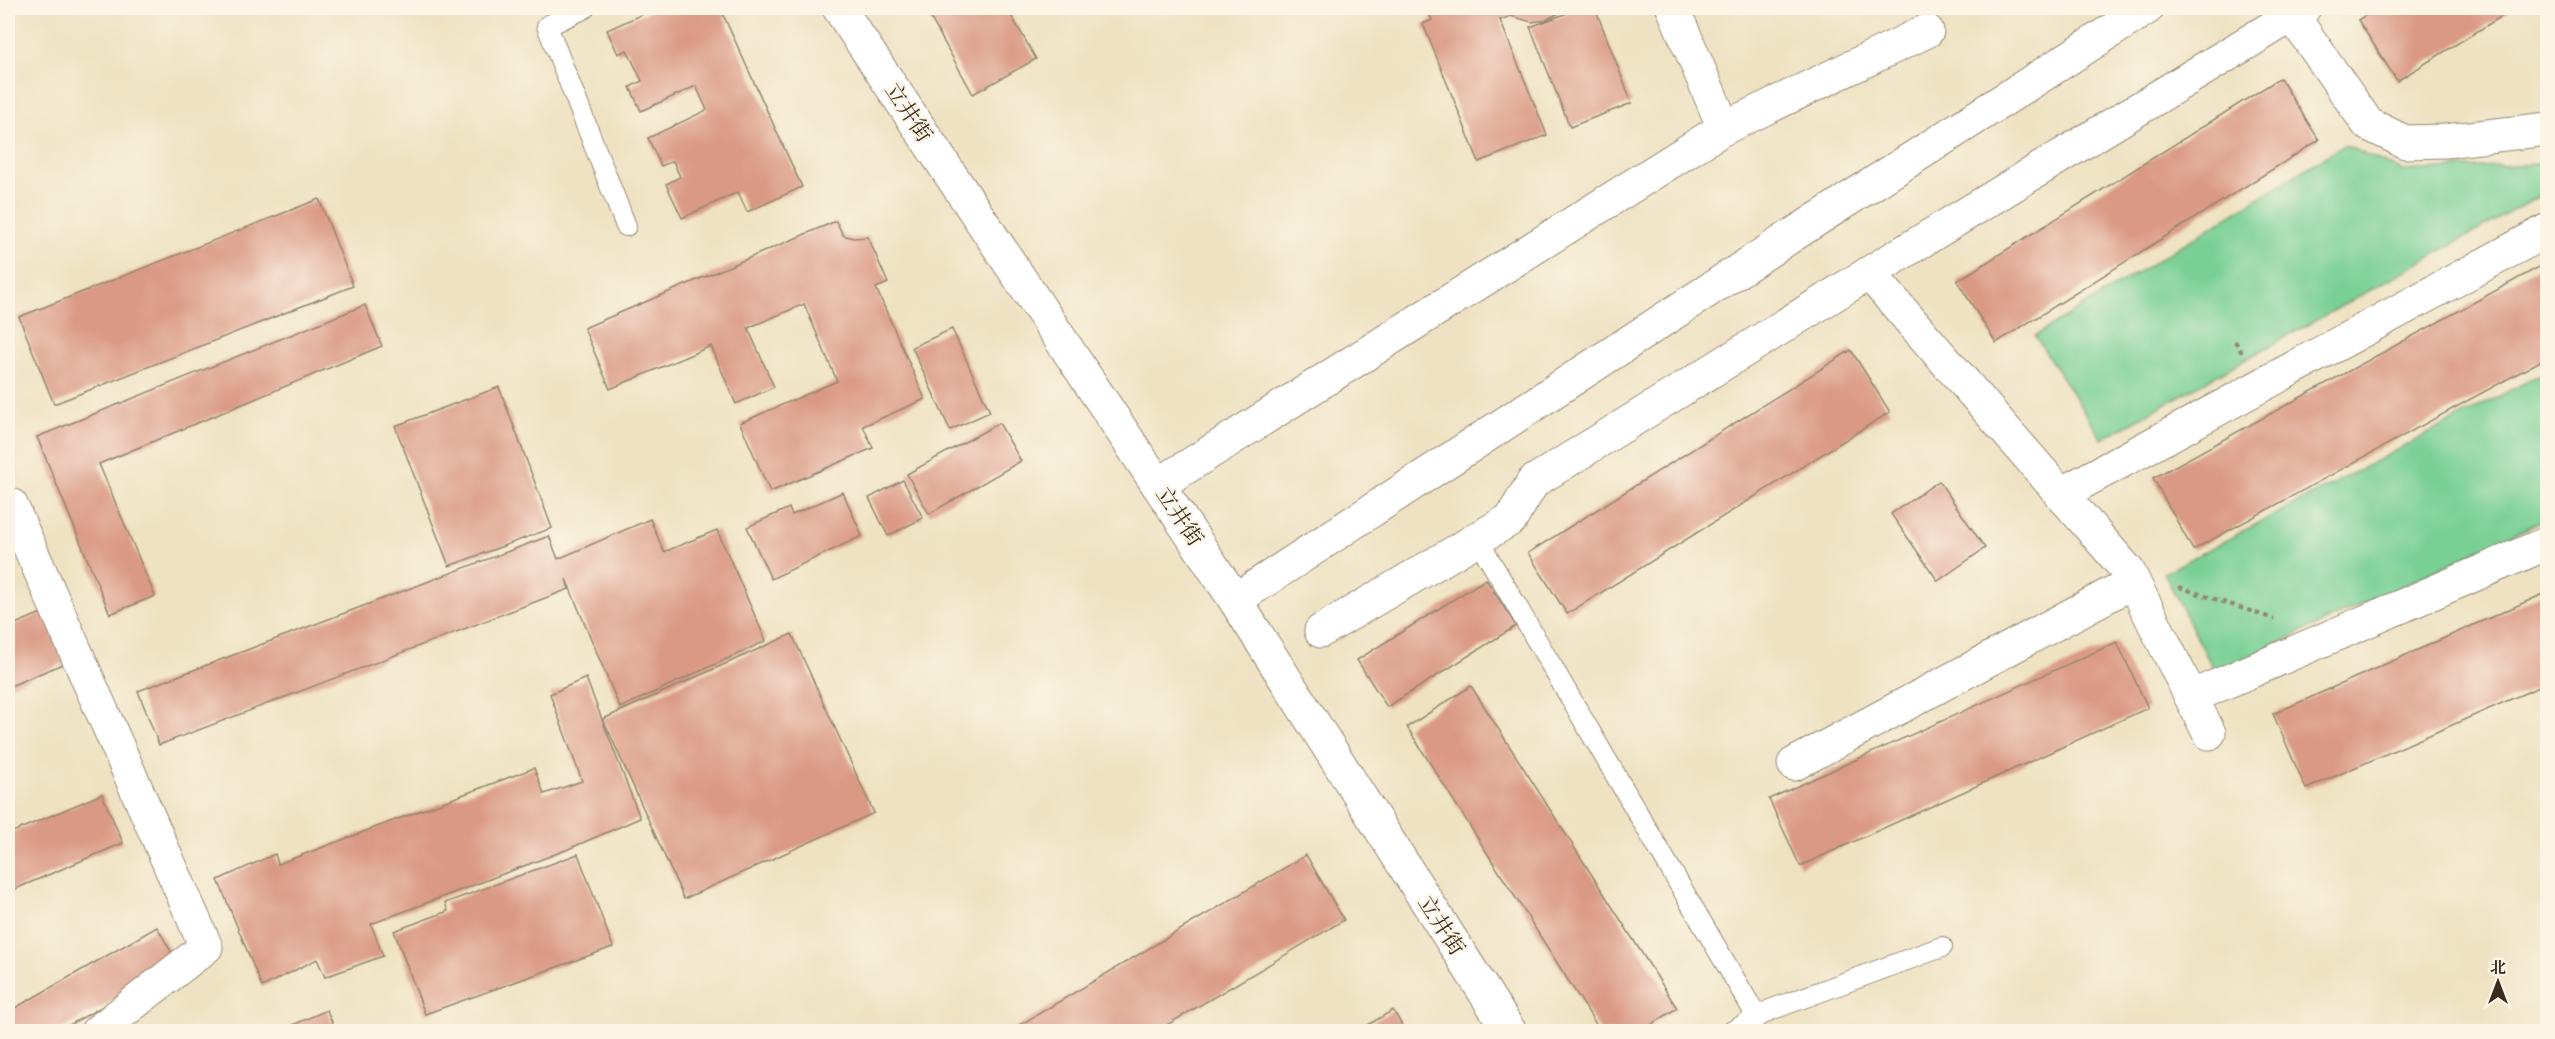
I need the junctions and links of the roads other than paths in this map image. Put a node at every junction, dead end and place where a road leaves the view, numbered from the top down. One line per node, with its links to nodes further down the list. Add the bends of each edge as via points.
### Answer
1 (585, 8): 9 (lane, via 548,26)
2 (839, 8): 12 (street, 立井街)
3 (1673, 8): 7 (street)
4 (2147, 8): 18 (street)
5 (2298, 11): 8 (street, via 2368,124 2405,142); 11 (street)
6 (1927, 31): 7 (street)
7 (1724, 128): 12 (street)
8 (2547, 129)
9 (626, 226)
10 (2547, 230): 13 (street)
11 (1869, 273): 13 (street); 15 (street, via 1533,482 1511,519)
12 (1158, 484): 18 (street, 立井街)
13 (2061, 494): 17 (street, via 2128,571)
14 (9, 502): 25 (street, via 206,947)
15 (1478, 540): 19 (street); 24 (lane)
16 (2547, 543): 20 (street)
17 (2133, 582): 20 (street); 22 (street)
18 (1235, 600): 26 (street, 立井街)
19 (1321, 631)
20 (2191, 698): 21 (street)
21 (2209, 733)
22 (1794, 764)
23 (1942, 947): 24 (lane)
24 (1757, 1017): 27 (lane)
25 (97, 1032)
26 (1510, 1032)
27 (1731, 1032)

